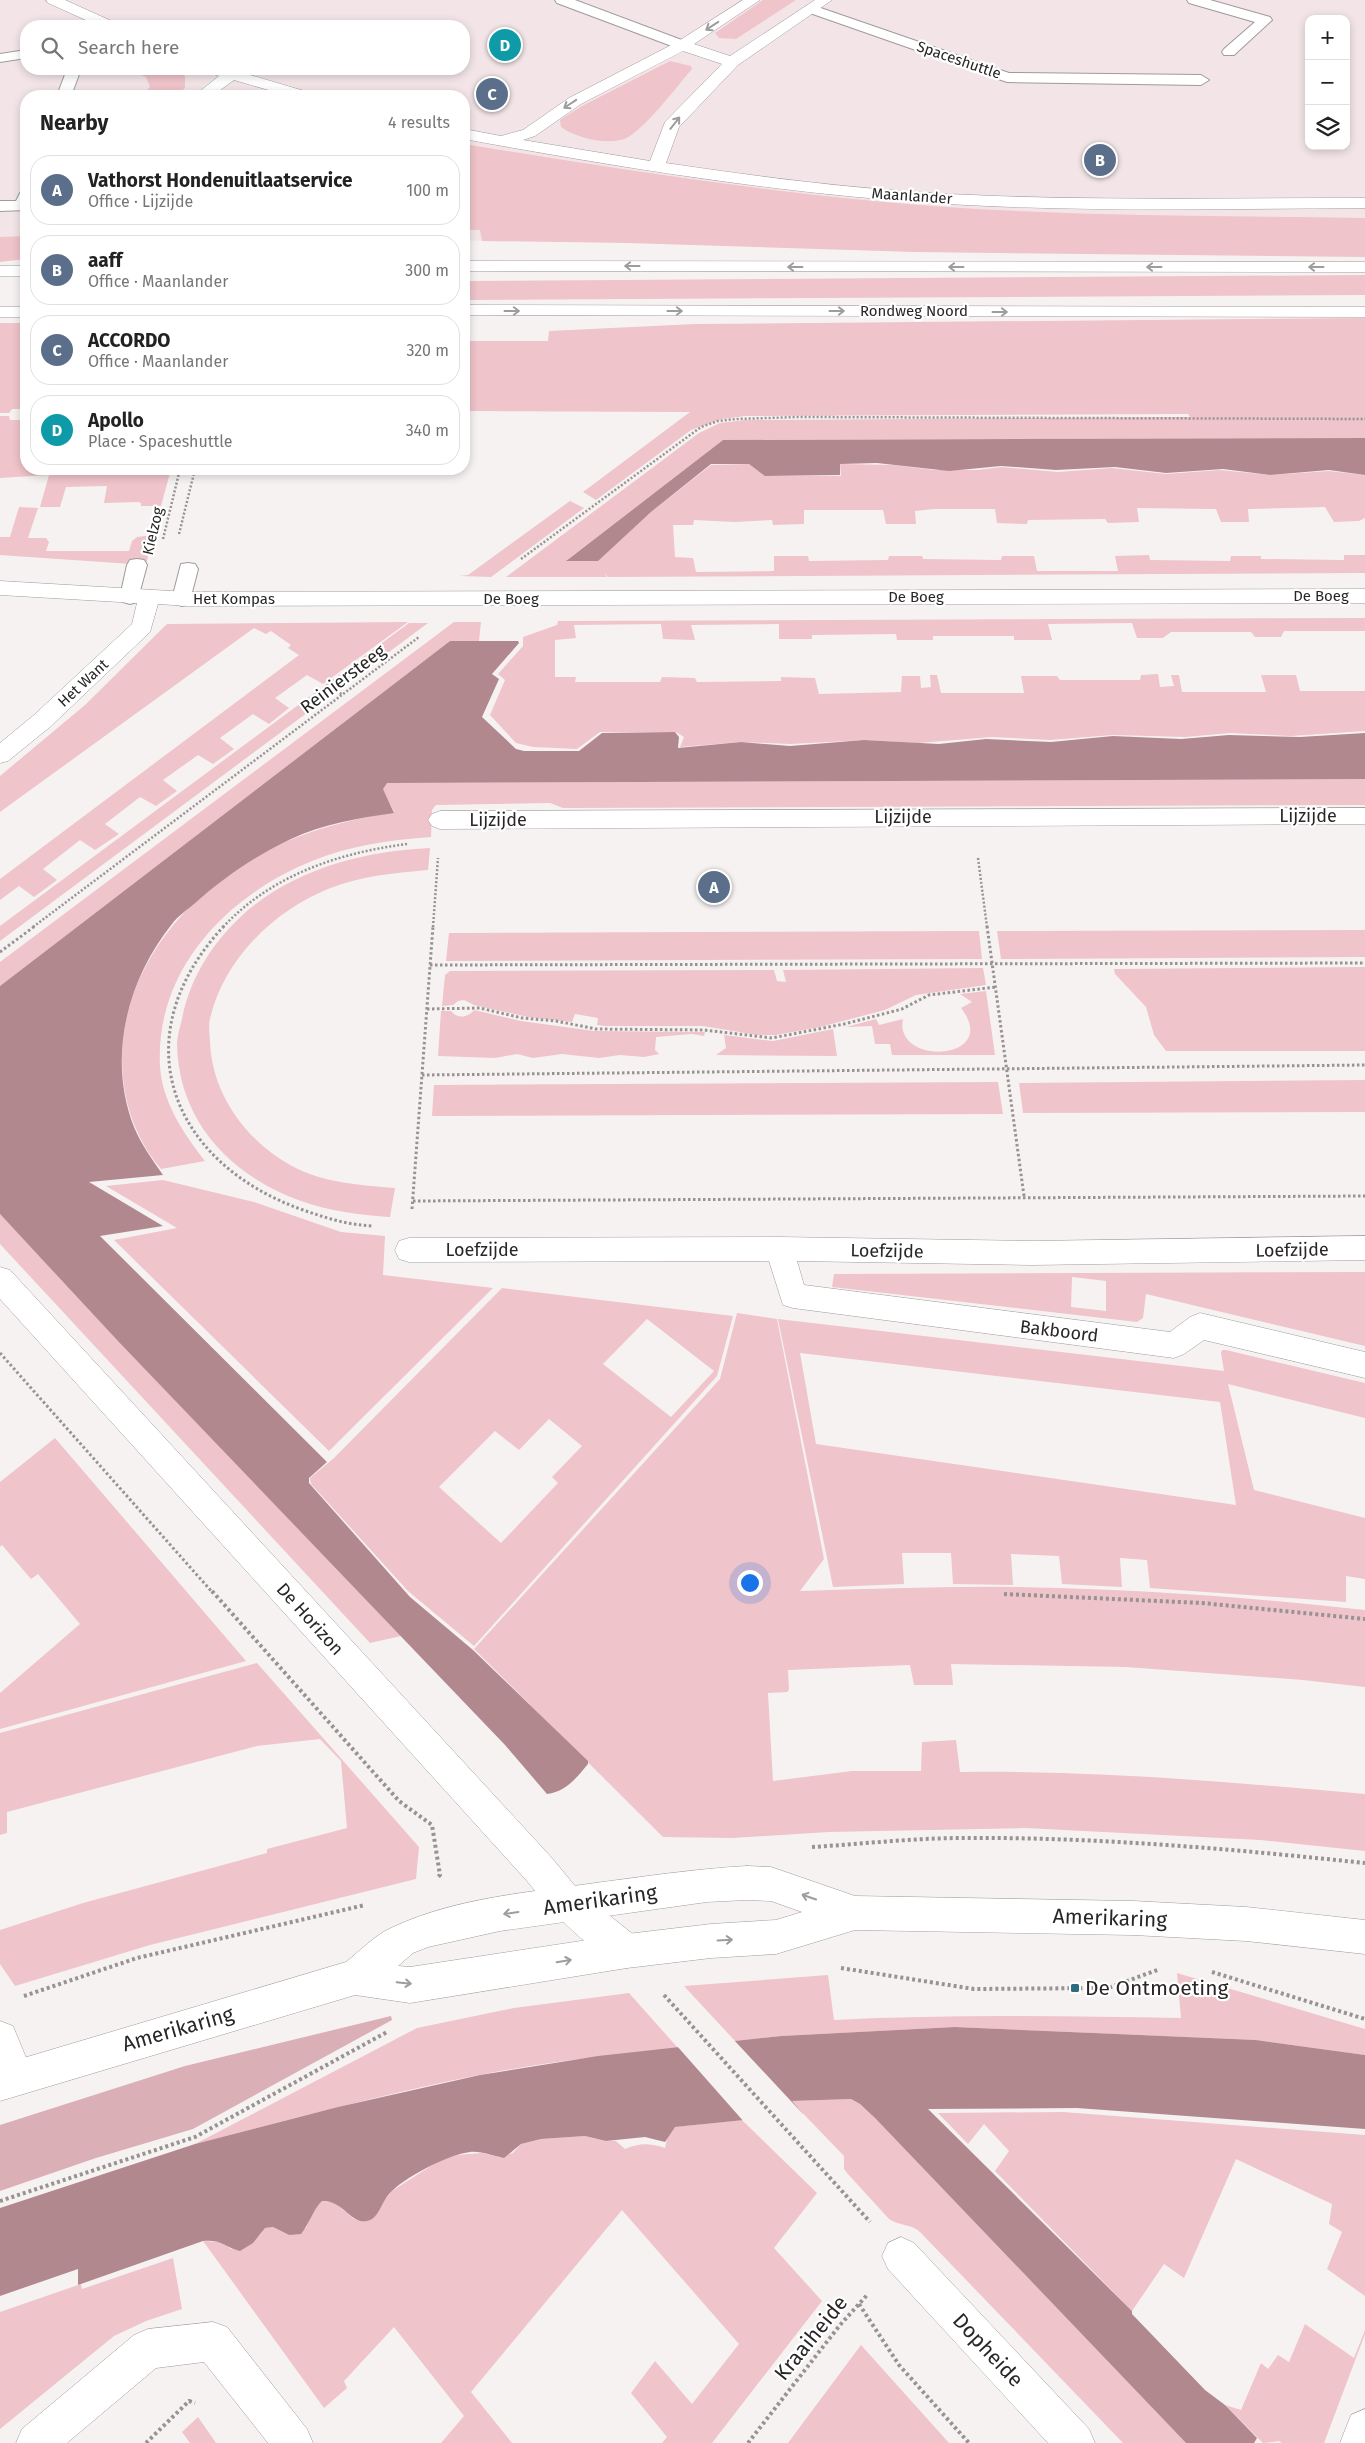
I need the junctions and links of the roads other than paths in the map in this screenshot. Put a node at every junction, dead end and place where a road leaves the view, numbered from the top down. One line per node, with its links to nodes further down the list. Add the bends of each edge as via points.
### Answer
1 (53, 0): 6 (street)
2 (562, 0): 7 (lane)
3 (754, 0): 7 (street, one-way to 7)
4 (1194, 0): 8 (lane, via 1264,20)
5 (819, 4): 11 (street, Spaceshuttle); 14 (lane, Spaceshuttle, via 1007,77)
6 (95, 20)
7 (682, 45): 11 (street); 21 (street, one-way to 21, via 574,101 529,133)
8 (1229, 52)
9 (20, 55): 10 (lane)
10 (0, 58)
11 (732, 62): 22 (street, Spaceshuttle, one-way to 11, via 671,125)
12 (72, 75): 16 (lane)
13 (230, 75): 15 (street); 17 (street)
14 (1201, 80)
15 (268, 86): 18 (street); 19 (street)
16 (66, 90)
17 (210, 90)
18 (262, 90)
19 (283, 90)
20 (470, 135): 21 (street, Maanlander)
21 (500, 140): 22 (street, Maanlander)
22 (656, 167): 23 (street, Maanlander, via 830,190 947,199 1059,203)
23 (1363, 202)
24 (0, 206): 25 (lane)
25 (20, 206)
26 (470, 266): 27 (street, one-way to 26)
27 (1365, 267)
28 (0, 271): 29 (street)
29 (20, 271)
30 (470, 310): 33 (street, Rondweg Noord, one-way to 33)
31 (0, 312): 32 (street)
32 (20, 312)
33 (1365, 312)
34 (137, 565): 38 (lane)
35 (188, 569): 39 (lane)
36 (10, 586): 38 (street, Het Kompas)
37 (1365, 596): 40 (street, De Boeg)
38 (140, 598): 39 (street, Het Kompas); 41 (street, Het Want, via 142,628 42,721)
39 (182, 599): 40 (street, Het Kompas)
40 (467, 599)
41 (0, 755)
42 (1365, 816): 43 (street, Lijzijde)
43 (440, 831)
44 (410, 1238): 46 (street, Loefzijde)
45 (1365, 1248): 46 (street, Loefzijde, via 1032,1253)
46 (778, 1249): 48 (street, Bakboord, via 793,1296 1174,1345 1200,1326)
47 (0, 1279): 49 (street, De Horizon)
48 (1365, 1365)
49 (568, 1904): 50 (street, Amerikaring, one-way to 49, via 771,1884 747,1883 707,1885); 52 (street, De Horizon); 53 (street, Amerikaring, one-way to 53, via 427,1930 401,1941)
50 (855, 1913): 51 (street, Amerikaring, via 1133,1918 1246,1924); 52 (street, Amerikaring, one-way to 50, via 776,1937)
51 (1365, 1937)
52 (627, 1951): 53 (street, Amerikaring, one-way to 52, via 410,1984)
53 (355, 1977): 55 (street, Amerikaring)
54 (0, 2039): 55 (street)
55 (8, 2080)
56 (901, 2256): 60 (street, Dopheide)
57 (1365, 2429): 61 (street)
58 (36, 2443): 59 (street, via 148,2349 214,2341)
59 (293, 2443)
60 (1074, 2443)
61 (1360, 2443)

